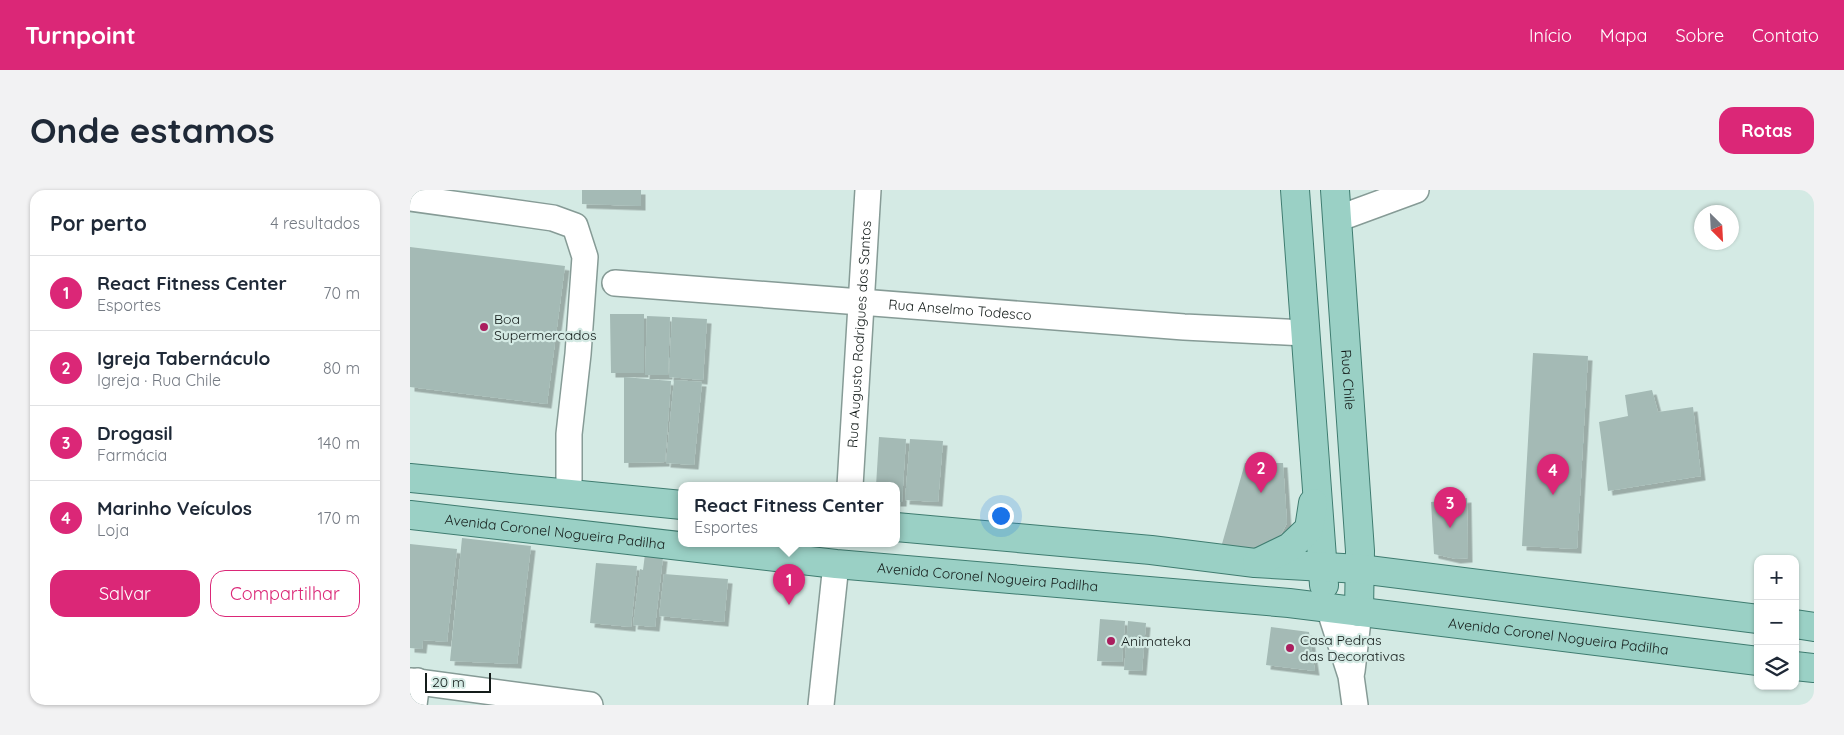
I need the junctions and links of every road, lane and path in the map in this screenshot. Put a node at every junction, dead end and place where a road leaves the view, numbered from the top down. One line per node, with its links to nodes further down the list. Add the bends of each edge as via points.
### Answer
1 (868, 190): 8 (street, Rua Augusto Rodrigues dos Santos)
2 (1295, 190): 9 (main road)
3 (1335, 190): 6 (main road, Rua Chile)
4 (1416, 190): 6 (street)
5 (410, 198): 13 (street, via 552,218 575,226 585,256 569,434)
6 (1337, 219): 22 (main road, Rua Chile)
7 (615, 283): 8 (street, Rua Anselmo Todesco)
8 (861, 302): 9 (street, Rua Anselmo Todesco); 12 (street, Rua Augusto Rodrigues dos Santos)
9 (1305, 333): 10 (main road)
10 (1317, 476): 20 (main road, via 1309,529 1290,547); 21 (main road)
11 (410, 478): 13 (main road)
12 (849, 482)
13 (569, 492): 14 (main road)
14 (678, 505)
15 (410, 515): 17 (main road, Avenida Coronel Nogueira Padilha)
16 (900, 527): 20 (main road, via 1151,550)
17 (678, 546)
18 (688, 547): 19 (main road, Avenida Coronel Nogueira Padilha)
19 (836, 564): 23 (main road, Avenida Coronel Nogueira Padilha); 34 (street)
20 (1256, 564): 21 (main road)
21 (1322, 567): 22 (main road); 23 (main road)
22 (1360, 569): 24 (main road); 25 (main road)
23 (1329, 608): 24 (main road, Avenida Coronel Nogueira Padilha); 31 (street)
24 (1359, 612): 28 (main road, Avenida Coronel Nogueira Padilha); 31 (street)
25 (1754, 618)
26 (1799, 624): 27 (main road)
27 (1814, 626)
28 (1754, 661)
29 (1799, 666): 30 (main road)
30 (1814, 668)
31 (1351, 676): 35 (street)
32 (414, 689): 33 (street)
33 (590, 705)
34 (821, 705)
35 (1355, 705)

